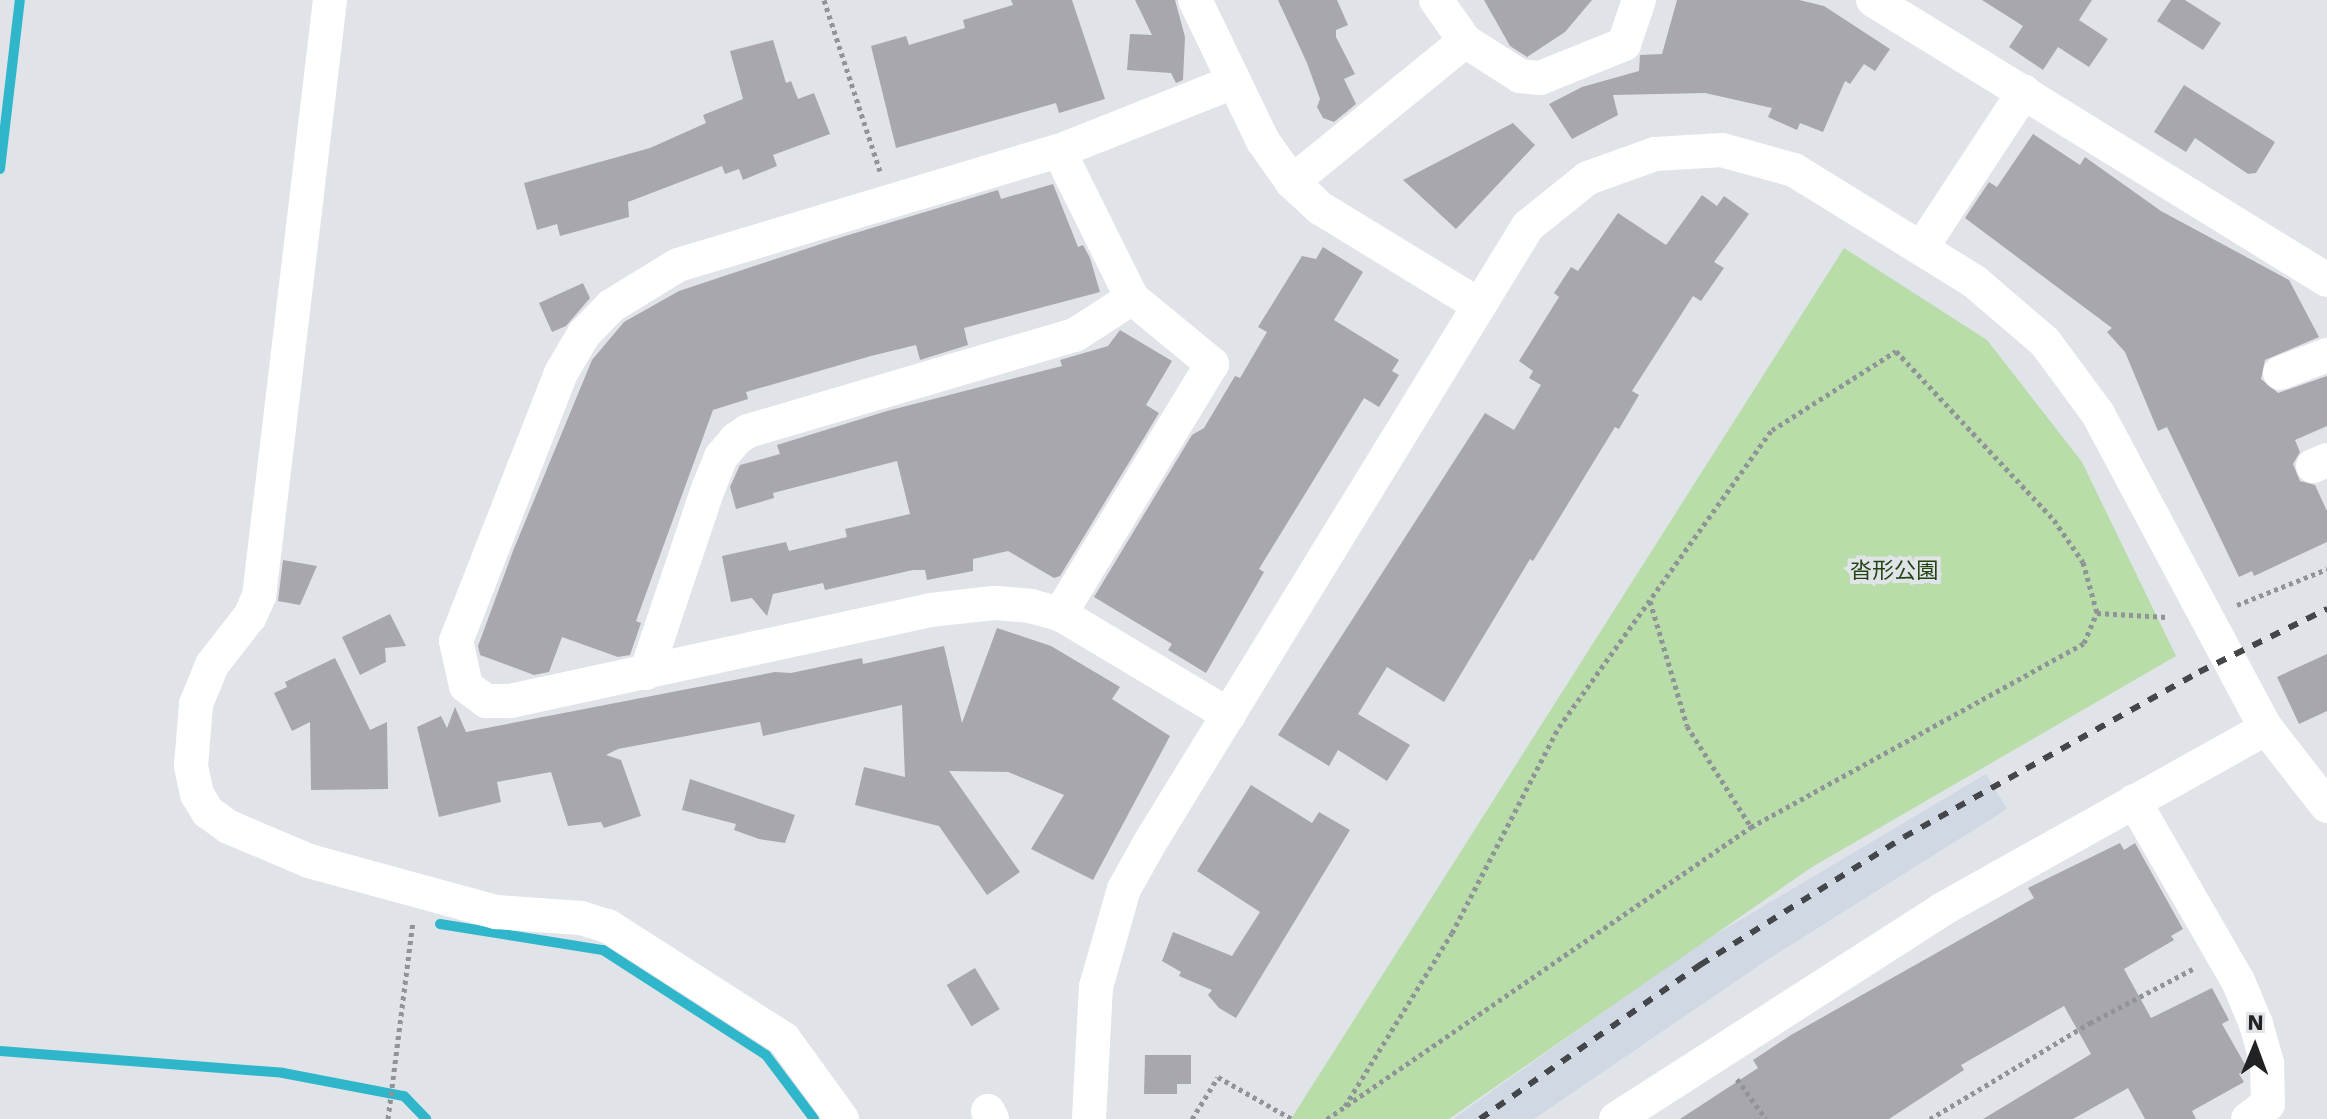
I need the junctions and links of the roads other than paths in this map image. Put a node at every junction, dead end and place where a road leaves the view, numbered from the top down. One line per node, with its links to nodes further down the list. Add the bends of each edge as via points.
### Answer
1 (330, 0): 23 (street, via 259,596 212,665 196,704 191,766 197,794 208,812 229,827 309,861 496,912 581,918 608,926 784,1039)
2 (1195, 0): 7 (street)
3 (1436, 0): 6 (street)
4 (1639, 0): 6 (street, via 1624,44 1540,78 1520,76)
5 (1889, 4): 8 (street)
6 (1465, 41): 10 (street)
7 (1233, 82): 9 (street); 10 (street, via 1263,141)
8 (2024, 92): 11 (street); 12 (street)
9 (1059, 151): 13 (street); 18 (street, via 678,265 643,283 584,334 561,373 456,641 458,661 466,686 486,701)
10 (1292, 182): 14 (street, via 1320,208)
11 (1922, 247): 14 (street, via 1831,189 1763,158 1722,150 1655,154 1588,178 1557,199 1528,226); 20 (street, via 2012,311 2074,379 2125,461)
12 (2325, 284)
13 (1132, 298): 17 (street, via 1212,364); 18 (street, via 1075,335 748,431 736,439 721,457 708,489)
14 (1477, 304): 19 (street)
15 (2327, 355): 16 (street)
16 (2280, 373)
17 (1060, 614): 18 (street, via 994,603 931,610); 19 (street)
18 (646, 673)
19 (1229, 715): 24 (street, via 1124,889 1107,937 1089,1047)
20 (2266, 728): 21 (street); 22 (street)
21 (2134, 801): 25 (street, via 1941,910); 26 (street, via 2222,953 2256,1024 2267,1063 2268,1104)
22 (2327, 806)
23 (842, 1119)
24 (1089, 1119)
25 (1616, 1119)
26 (2248, 1119)

